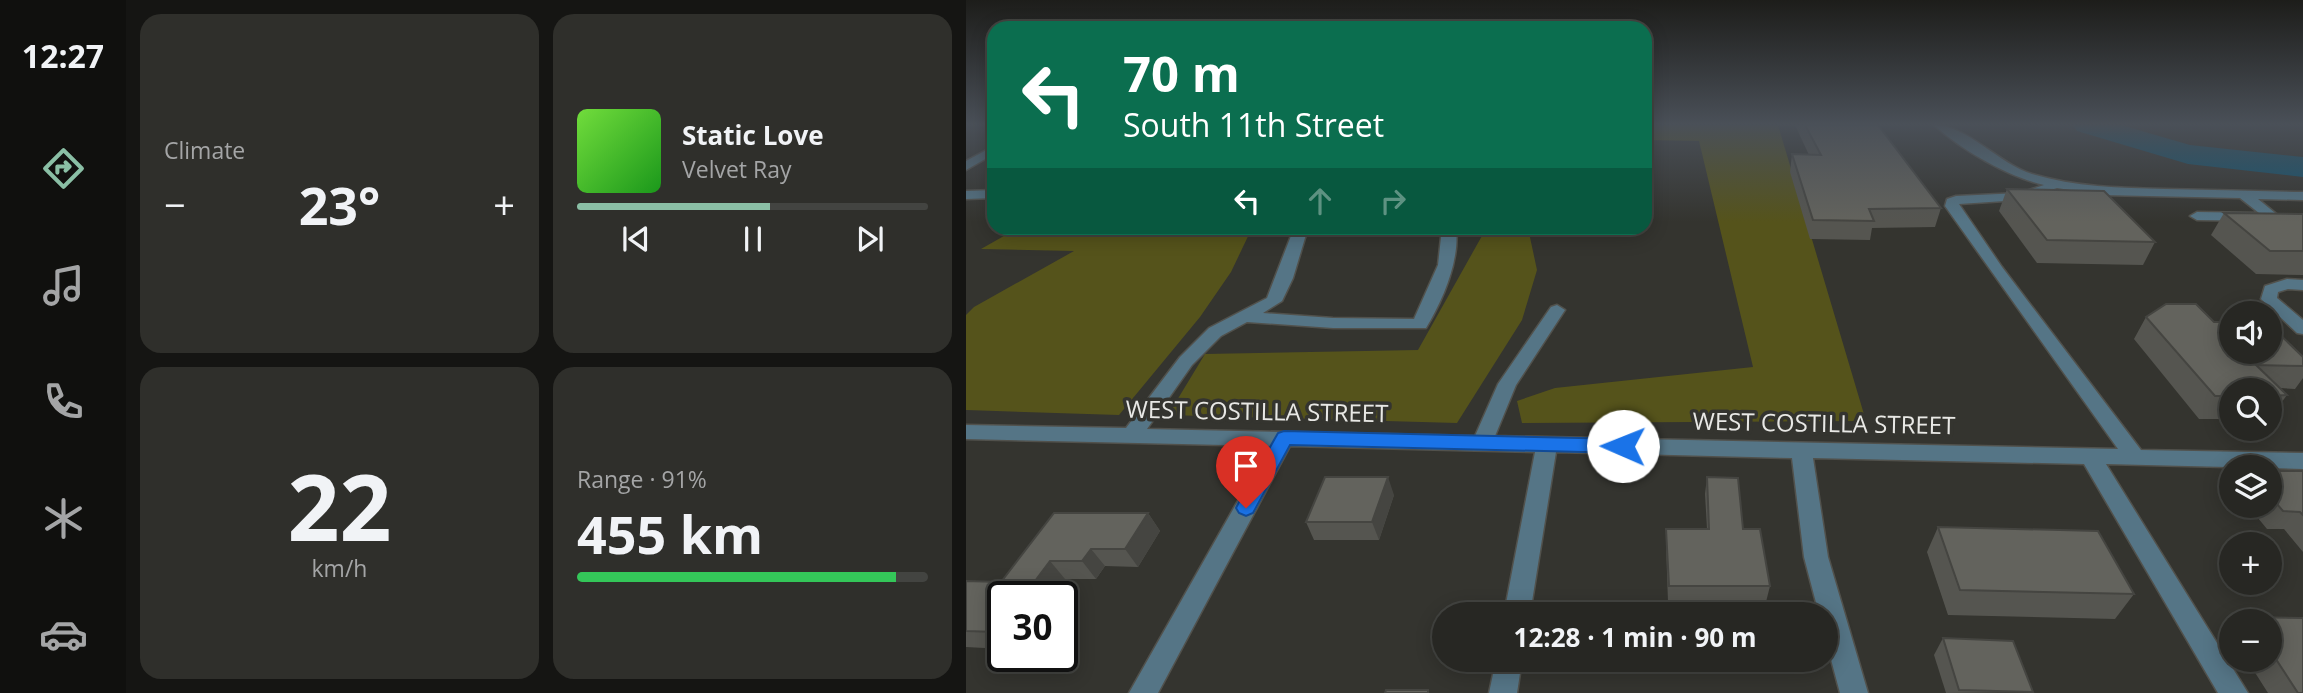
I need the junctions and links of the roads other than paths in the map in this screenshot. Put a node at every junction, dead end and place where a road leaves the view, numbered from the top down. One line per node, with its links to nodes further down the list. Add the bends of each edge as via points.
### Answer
1 (1990, 157): 2 (street, via 2027,177)
2 (2055, 184): 4 (street, via 2104,191); 21 (street, via 2018,196 1956,200 1952,206 2027,315)
3 (987, 194): 5 (street)
4 (2243, 194): 6 (street); 7 (street, via 2278,217)
5 (966, 195)
6 (2303, 196)
7 (2197, 216)
8 (1299, 235): 12 (street, via 1274,301)
9 (1449, 235): 12 (street, via 1447,260 1420,324)
10 (2303, 285): 13 (street, via 2271,289 2269,299)
11 (1557, 310): 17 (street, via 1507,384)
12 (1247, 317): 15 (street, via 1215,332 1186,361)
13 (2303, 329)
14 (966, 432): 15 (street, WEST COSTILLA STREET)
15 (1132, 435): 16 (street, WEST COSTILLA STREET)
16 (1284, 438): 17 (street, WEST COSTILLA STREET); 25 (street)
17 (1482, 443): 18 (street, WEST COSTILLA STREET)
18 (1547, 444): 19 (street, WEST COSTILLA STREET); 23 (street)
19 (1801, 450): 20 (street, WEST COSTILLA STREET); 27 (street, via 1815,557)
20 (2090, 456): 21 (street, WEST COSTILLA STREET); 28 (street)
21 (2135, 457): 22 (street, WEST COSTILLA STREET)
22 (2303, 461)
23 (1519, 602)
24 (1507, 672): 26 (street)
25 (1143, 693)
26 (1503, 693)
27 (1854, 693)
28 (2234, 693)

